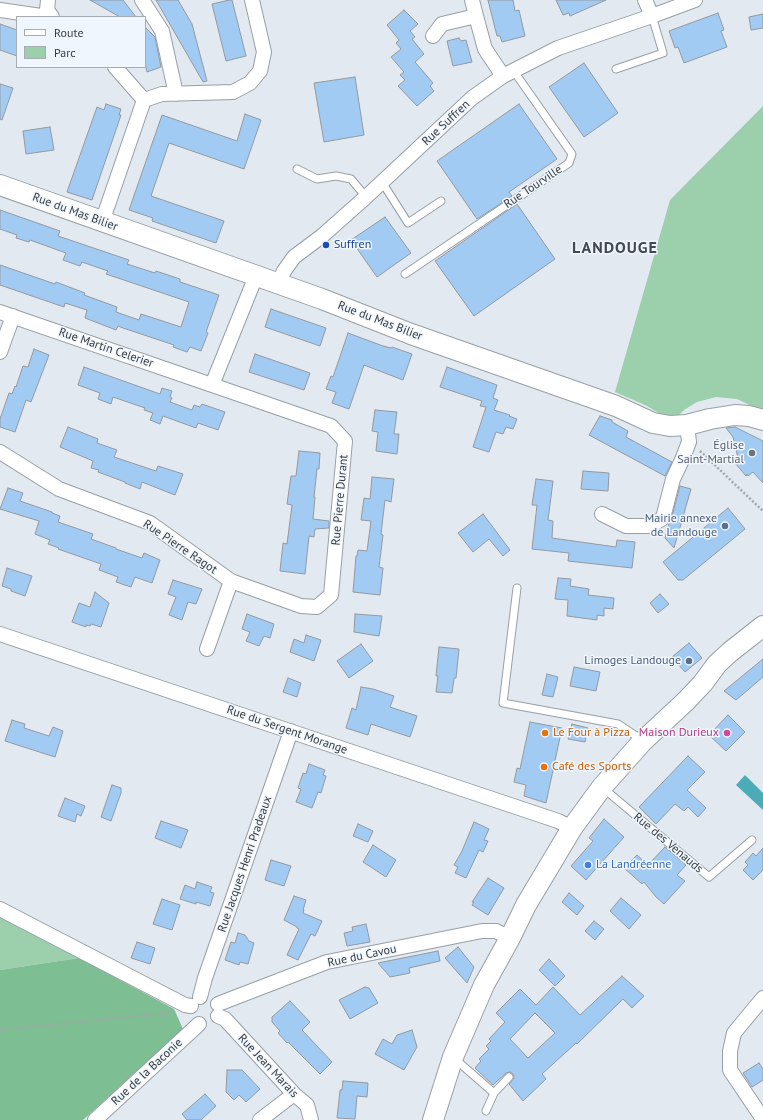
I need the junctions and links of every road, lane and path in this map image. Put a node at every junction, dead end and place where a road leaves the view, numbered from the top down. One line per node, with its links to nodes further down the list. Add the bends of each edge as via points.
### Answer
1 (48, 0): 9 (street, via 47,10)
2 (142, 0): 16 (street, via 162,31)
3 (252, 0): 16 (street, via 264,52 260,71 250,83 233,92)
4 (472, 0): 10 (street)
5 (645, 0): 11 (street)
6 (695, 0): 11 (street, Rue Suffren)
7 (0, 10): 8 (street)
8 (41, 16)
9 (51, 16)
10 (476, 16): 12 (street, via 442,24); 15 (street, via 485,49)
11 (652, 16): 14 (lane, via 663,53); 15 (street, Rue Suffren, via 558,48)
12 (433, 36)
13 (116, 68): 17 (street)
14 (616, 69)
15 (508, 73): 19 (street, Rue Suffren, via 472,98); 24 (lane, Rue Tourville, via 572,154 568,163)
16 (176, 94): 17 (street, via 162,94)
17 (144, 100): 23 (street)
18 (297, 169): 21 (lane, via 316,179 336,176 350,179)
19 (382, 182): 21 (street, Rue Suffren); 22 (lane, via 408,223)
20 (0, 185): 23 (street, Rue du Mas Bilier)
21 (366, 197): 26 (street, Rue Suffren, via 294,258)
22 (442, 200)
23 (102, 222): 25 (street, Rue du Mas Bilier)
24 (405, 274)
25 (256, 276): 26 (street, Rue du Mas Bilier); 29 (street)
26 (278, 284): 31 (street, Rue du Mas Bilier, via 616,406 654,424 670,426)
27 (6, 314): 28 (street); 29 (street, Rue Martin Celerier)
28 (0, 352)
29 (212, 385): 35 (street, Rue Pierre Durant, via 331,426 345,441 331,594 317,607 301,606)
30 (763, 420): 31 (street, Rue du Mas Bilier, via 735,415 710,419)
31 (688, 434): 33 (path, via 697,448); 34 (street, via 663,518 650,526 626,526)
32 (0, 452): 35 (street, Rue Pierre Ragot, via 59,489 150,524)
33 (763, 511)
34 (602, 514)
35 (231, 581): 39 (street)
36 (517, 588): 41 (lane, via 503,703 618,724)
37 (763, 626): 41 (street, via 717,664 686,701)
38 (0, 634): 40 (street, Rue du Sergent Morange)
39 (207, 649)
40 (291, 731): 43 (street, Rue du Sergent Morange, via 558,821); 48 (street, Rue Jacques Henri Pradeaux)
41 (642, 742): 42 (street)
42 (602, 787): 43 (street); 44 (lane, Rue des Venauds, via 709,877)
43 (572, 828): 46 (street, via 526,905)
44 (752, 840)
45 (0, 909): 48 (street, via 178,1002)
46 (510, 938): 49 (street, Rue du Cavou, via 496,931 482,931 327,962); 52 (street, via 484,985)
47 (763, 998): 57 (street, via 734,1033 730,1051 730,1070)
48 (194, 1005): 49 (street, via 208,996 212,998); 50 (street, via 193,1019); 51 (path)
49 (218, 1010): 50 (street, via 213,1023); 55 (street, Rue Jean Marais)
50 (199, 1024): 58 (street, Rue de la Baconie)
51 (0, 1030)
52 (453, 1057): 54 (lane); 61 (street)
53 (509, 1077): 54 (lane)
54 (494, 1093): 56 (lane)
55 (294, 1094): 59 (street); 60 (street, Rue Jean Marais, via 307,1105)
56 (486, 1111)
57 (763, 1119)
58 (95, 1120)
59 (260, 1120)
60 (311, 1120)
61 (433, 1120)

